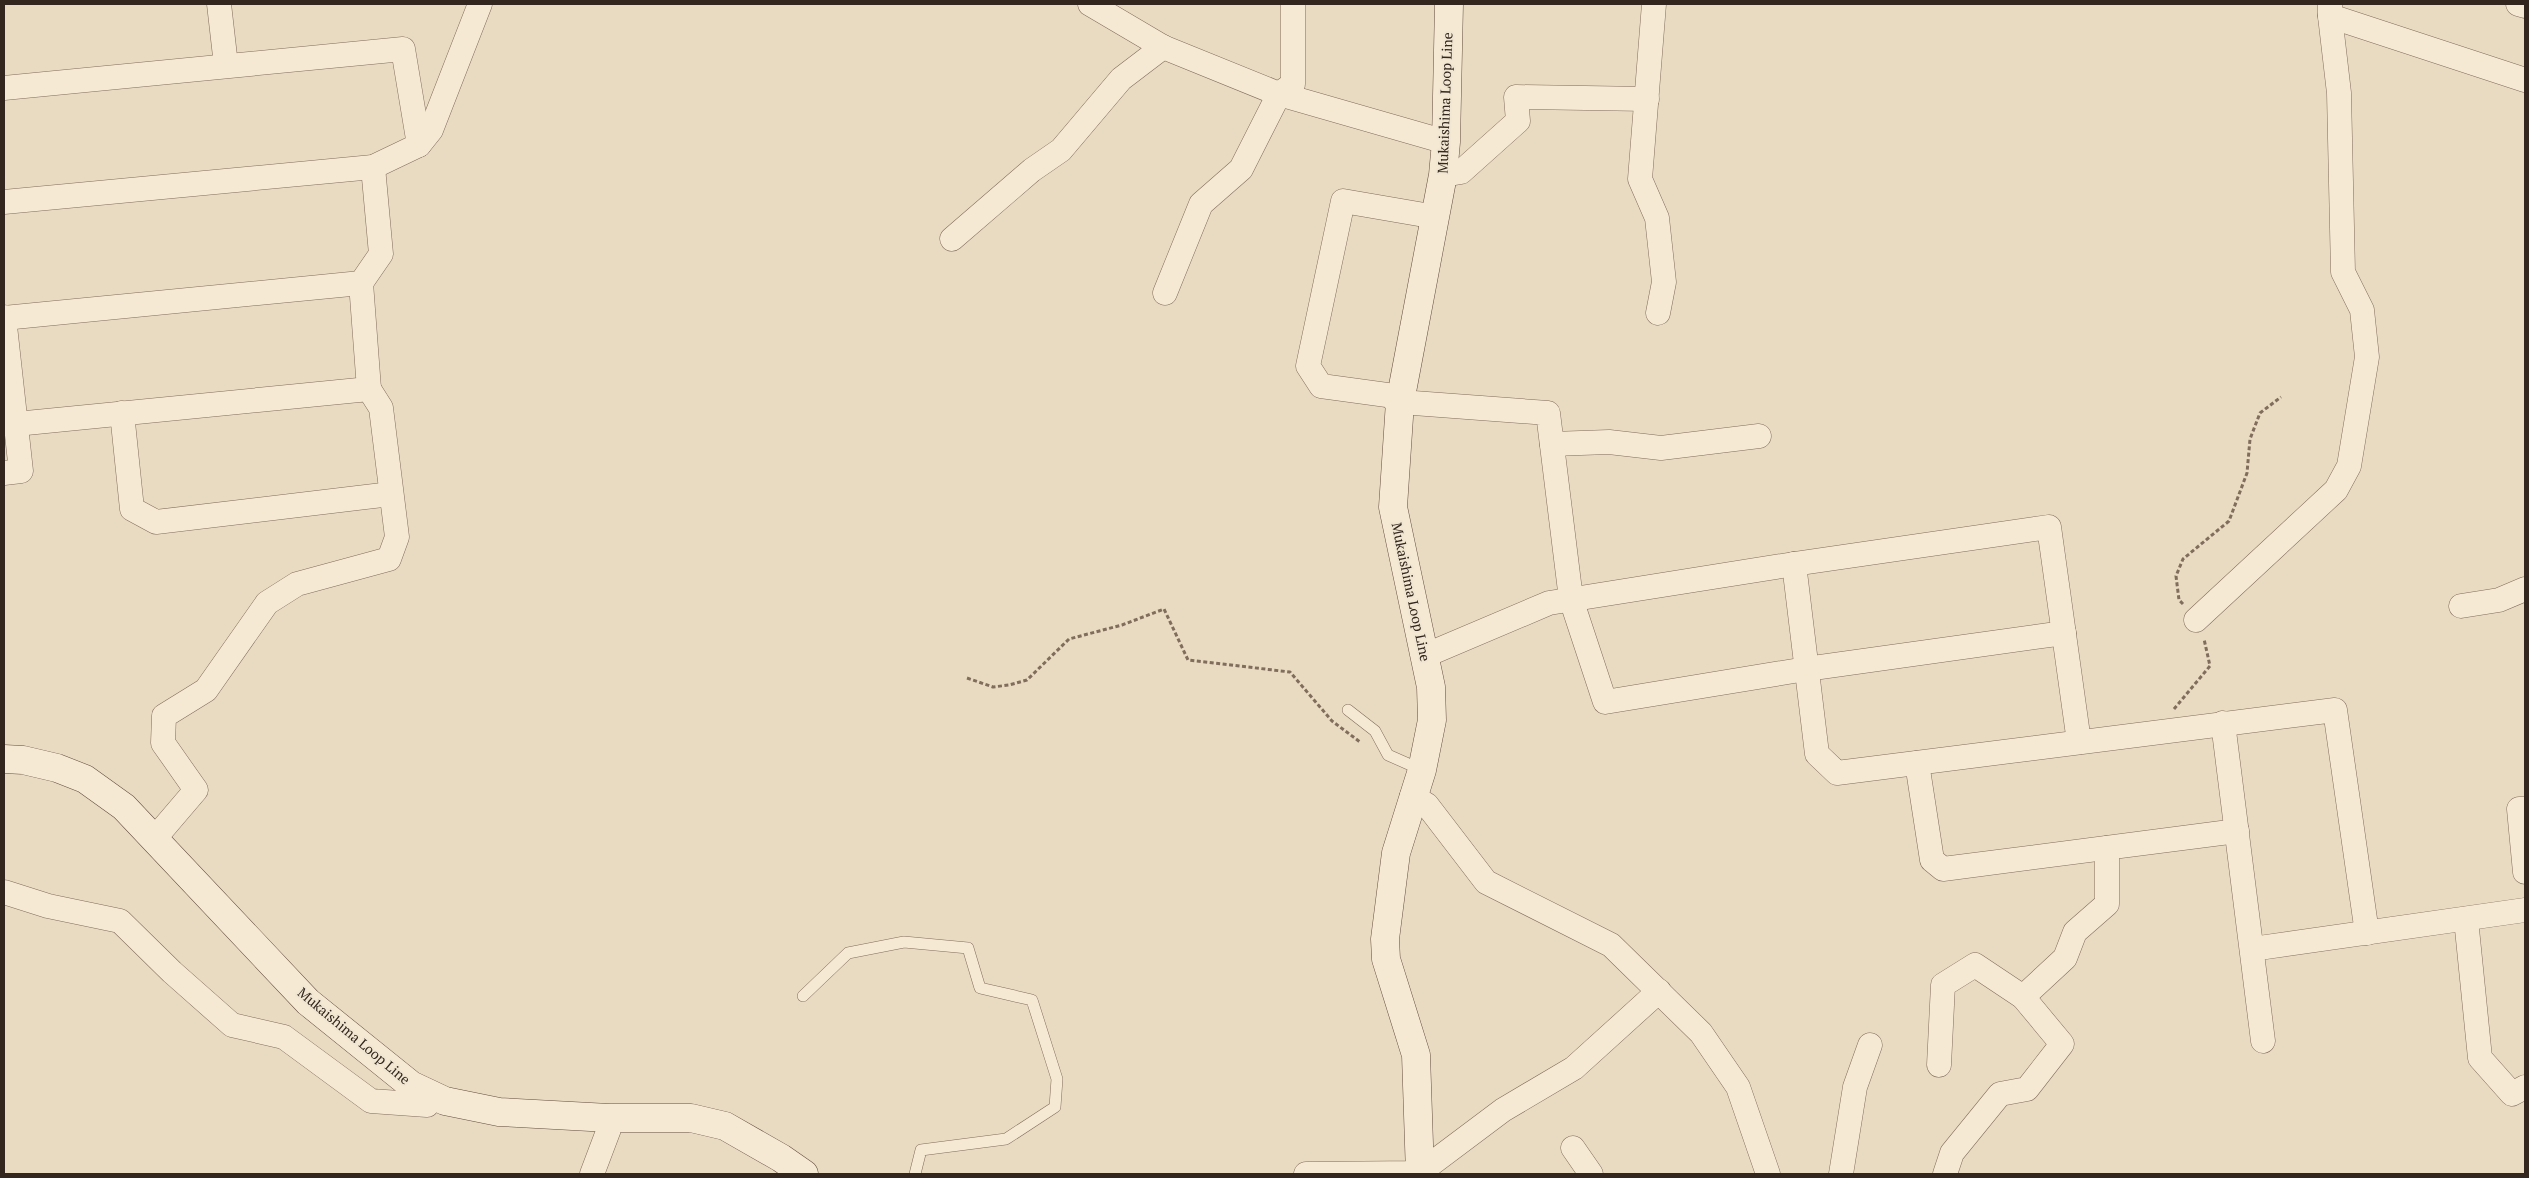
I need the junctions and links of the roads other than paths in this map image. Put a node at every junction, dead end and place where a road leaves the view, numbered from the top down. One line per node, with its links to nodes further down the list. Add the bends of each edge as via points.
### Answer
1 (219, 4): 11 (street)
2 (480, 4): 17 (street, via 432,130)
3 (1090, 4): 10 (street)
4 (1292, 4): 14 (street, via 1293,84)
5 (1449, 4): 16 (main road, Mukaishima Loop Line)
6 (1654, 4): 15 (street)
7 (2518, 4): 8 (street)
8 (2525, 6)
9 (2330, 10): 12 (street); 40 (street, via 2339,93 2344,272 2362,310 2367,357 2349,466 2336,490)
10 (1163, 47): 14 (street); 22 (street, via 1121,80 1061,150 1032,170)
11 (226, 65): 13 (street); 17 (street, via 403,49)
12 (2525, 80)
13 (4, 88)
14 (1278, 94): 16 (street); 24 (street, via 1241,169 1201,204)
15 (1647, 99): 19 (street, via 1516,97 1518,121 1461,172); 25 (street, via 1640,179 1657,218 1664,282)
16 (1446, 142): 19 (main road, Mukaishima Loop Line)
17 (418, 146): 18 (street)
18 (373, 167): 20 (street); 23 (street, via 381,254)
19 (1443, 175): 21 (main road, Mukaishima Loop Line)
20 (4, 202)
21 (1436, 217): 29 (main road, Mukaishima Loop Line); 29 (street, via 1343,200 1308,366 1321,386 1387,395)
22 (952, 239)
23 (360, 282): 26 (street); 28 (street)
24 (1165, 293)
25 (1658, 313)
26 (4, 318): 27 (street)
27 (6, 368): 31 (street)
28 (368, 389): 30 (street); 35 (street, via 381,408)
29 (1400, 402): 33 (street, via 1548,413); 42 (main road, Mukaishima Loop Line, via 1393,506)
30 (122, 413): 31 (street); 35 (street, via 132,509 156,522)
31 (16, 424): 34 (street, via 21,471)
32 (1759, 436): 33 (street, via 1661,448 1609,442)
33 (1552, 444): 38 (street)
34 (4, 474)
35 (391, 494): 53 (street, via 397,537 389,559 297,584 267,603 206,690 164,716 162,744 196,790)
36 (1794, 564): 38 (street); 41 (street, via 2048,527); 43 (street)
37 (2525, 590): 39 (street, via 2499,600)
38 (1571, 599): 42 (street, via 1549,603); 43 (street, via 1605,702)
39 (2461, 606)
40 (2196, 620)
41 (2064, 633): 43 (street); 46 (street)
42 (1424, 656): 49 (main road, Mukaishima Loop Line, via 1431,687 1432,720)
43 (1806, 669): 48 (street, via 1816,754 1837,773)
44 (1348, 710): 49 (lane, via 1375,731 1388,755)
45 (2222, 724): 46 (street); 52 (street); 59 (street, via 2335,710)
46 (2079, 742): 48 (street)
47 (4, 760): 53 (main road, Mukaishima Loop Line, via 23,760 85,779 124,807)
48 (1917, 763): 54 (street, via 1932,860 1944,869)
49 (1422, 770): 50 (main road, Mukaishima Loop Line)
50 (1412, 796): 61 (street, via 1426,805 1486,882 1611,945); 75 (main road, Mukaishima Loop Line, via 1396,853 1385,939 1386,959 1416,1055)
51 (2525, 808): 55 (street, via 2519,809)
52 (2236, 831): 54 (street); 60 (street)
53 (155, 838): 68 (main road, Mukaishima Loop Line, via 308,1002 411,1085)
54 (2107, 848): 63 (street, via 2107,904 2075,932 2065,958)
55 (2525, 872)
56 (4, 892): 68 (street, via 48,906 120,921 232,1025 284,1037 371,1101 427,1105)
57 (2525, 910): 58 (street)
58 (2466, 918): 59 (street); 67 (street, via 2480,1058 2512,1094)
59 (2367, 933): 60 (street)
60 (2252, 949): 64 (street)
61 (1658, 991): 75 (street, via 1574,1068 1503,1110); 77 (street, via 1701,1033 1738,1087)
62 (802, 996): 73 (lane, via 848,953 904,942 968,948 980,988 1032,1000 1056,1079 1055,1107 1006,1139 921,1150)
63 (2023, 997): 66 (street, via 1975,965 1943,985); 79 (street, via 2062,1044 2027,1089 2000,1094 1952,1153)
64 (2263, 1041)
65 (1870, 1045): 78 (street, via 1856,1087)
66 (1939, 1065)
67 (2525, 1087)
68 (432, 1095): 69 (main road, Mukaishima Loop Line, via 445,1101 499,1112)
69 (609, 1118): 71 (street, via 609,1129); 72 (main road, Mukaishima Loop Line, via 691,1118 725,1126)
70 (1573, 1148): 76 (street)
71 (592, 1174)
72 (804, 1174)
73 (915, 1174)
74 (1306, 1174): 75 (street)
75 (1419, 1174)
76 (1591, 1174)
77 (1768, 1174)
78 (1841, 1174)
79 (1945, 1174)

